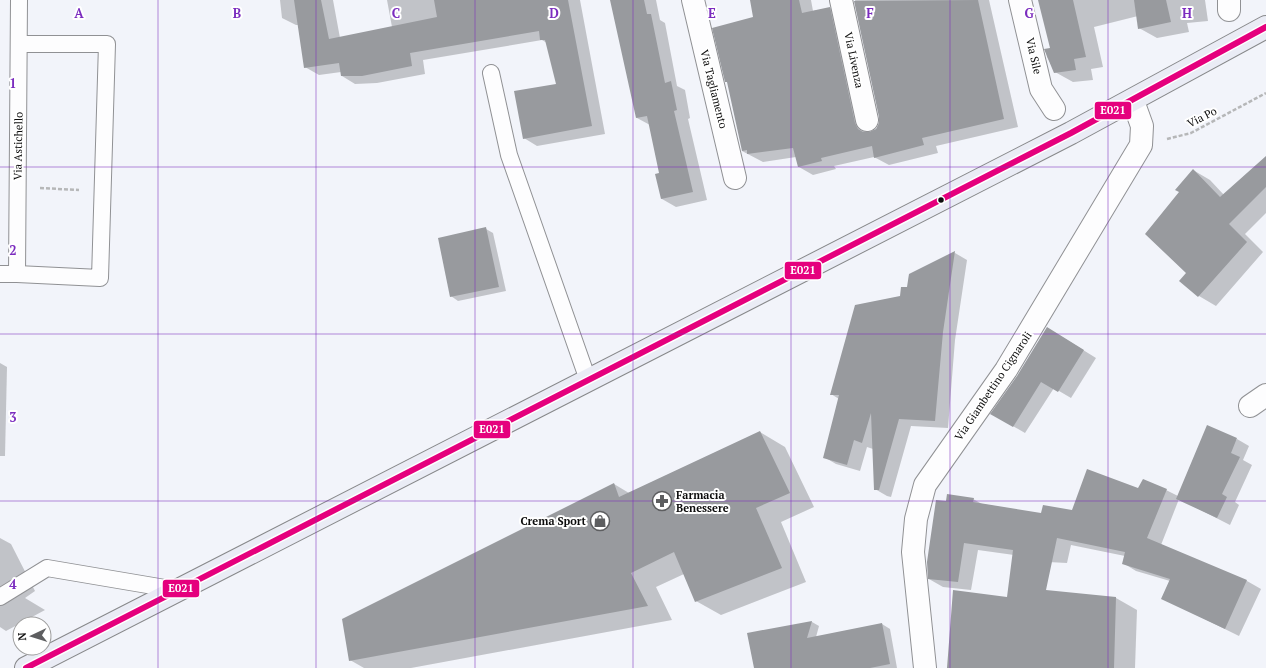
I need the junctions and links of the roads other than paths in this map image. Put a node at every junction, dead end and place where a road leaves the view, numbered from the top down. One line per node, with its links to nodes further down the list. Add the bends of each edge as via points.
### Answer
1 (19, 0): 6 (lane, Via Astichello)
2 (693, 0): 11 (street, Via Tagliamento)
3 (841, 0): 10 (street, Via Livenza)
4 (1020, 0): 9 (street, Via Sile, via 1041,89)
5 (1266, 27): 8 (main road)
6 (20, 44): 13 (lane, Via Astichello); 13 (lane, via 107,44 100,278)
7 (491, 73): 14 (lane, via 509,155)
8 (1133, 101): 14 (main road); 18 (street, Via Giambettino Cignaroli, via 1142,126 1141,145 1006,370 925,485 916,519 913,552)
9 (1054, 109)
10 (867, 120)
11 (736, 178)
12 (0, 274): 13 (lane)
13 (17, 274)
14 (588, 380): 15 (main road)
15 (177, 590): 16 (lane, via 47,568); 17 (main road)
16 (0, 596)
17 (26, 668)
18 (925, 668)

